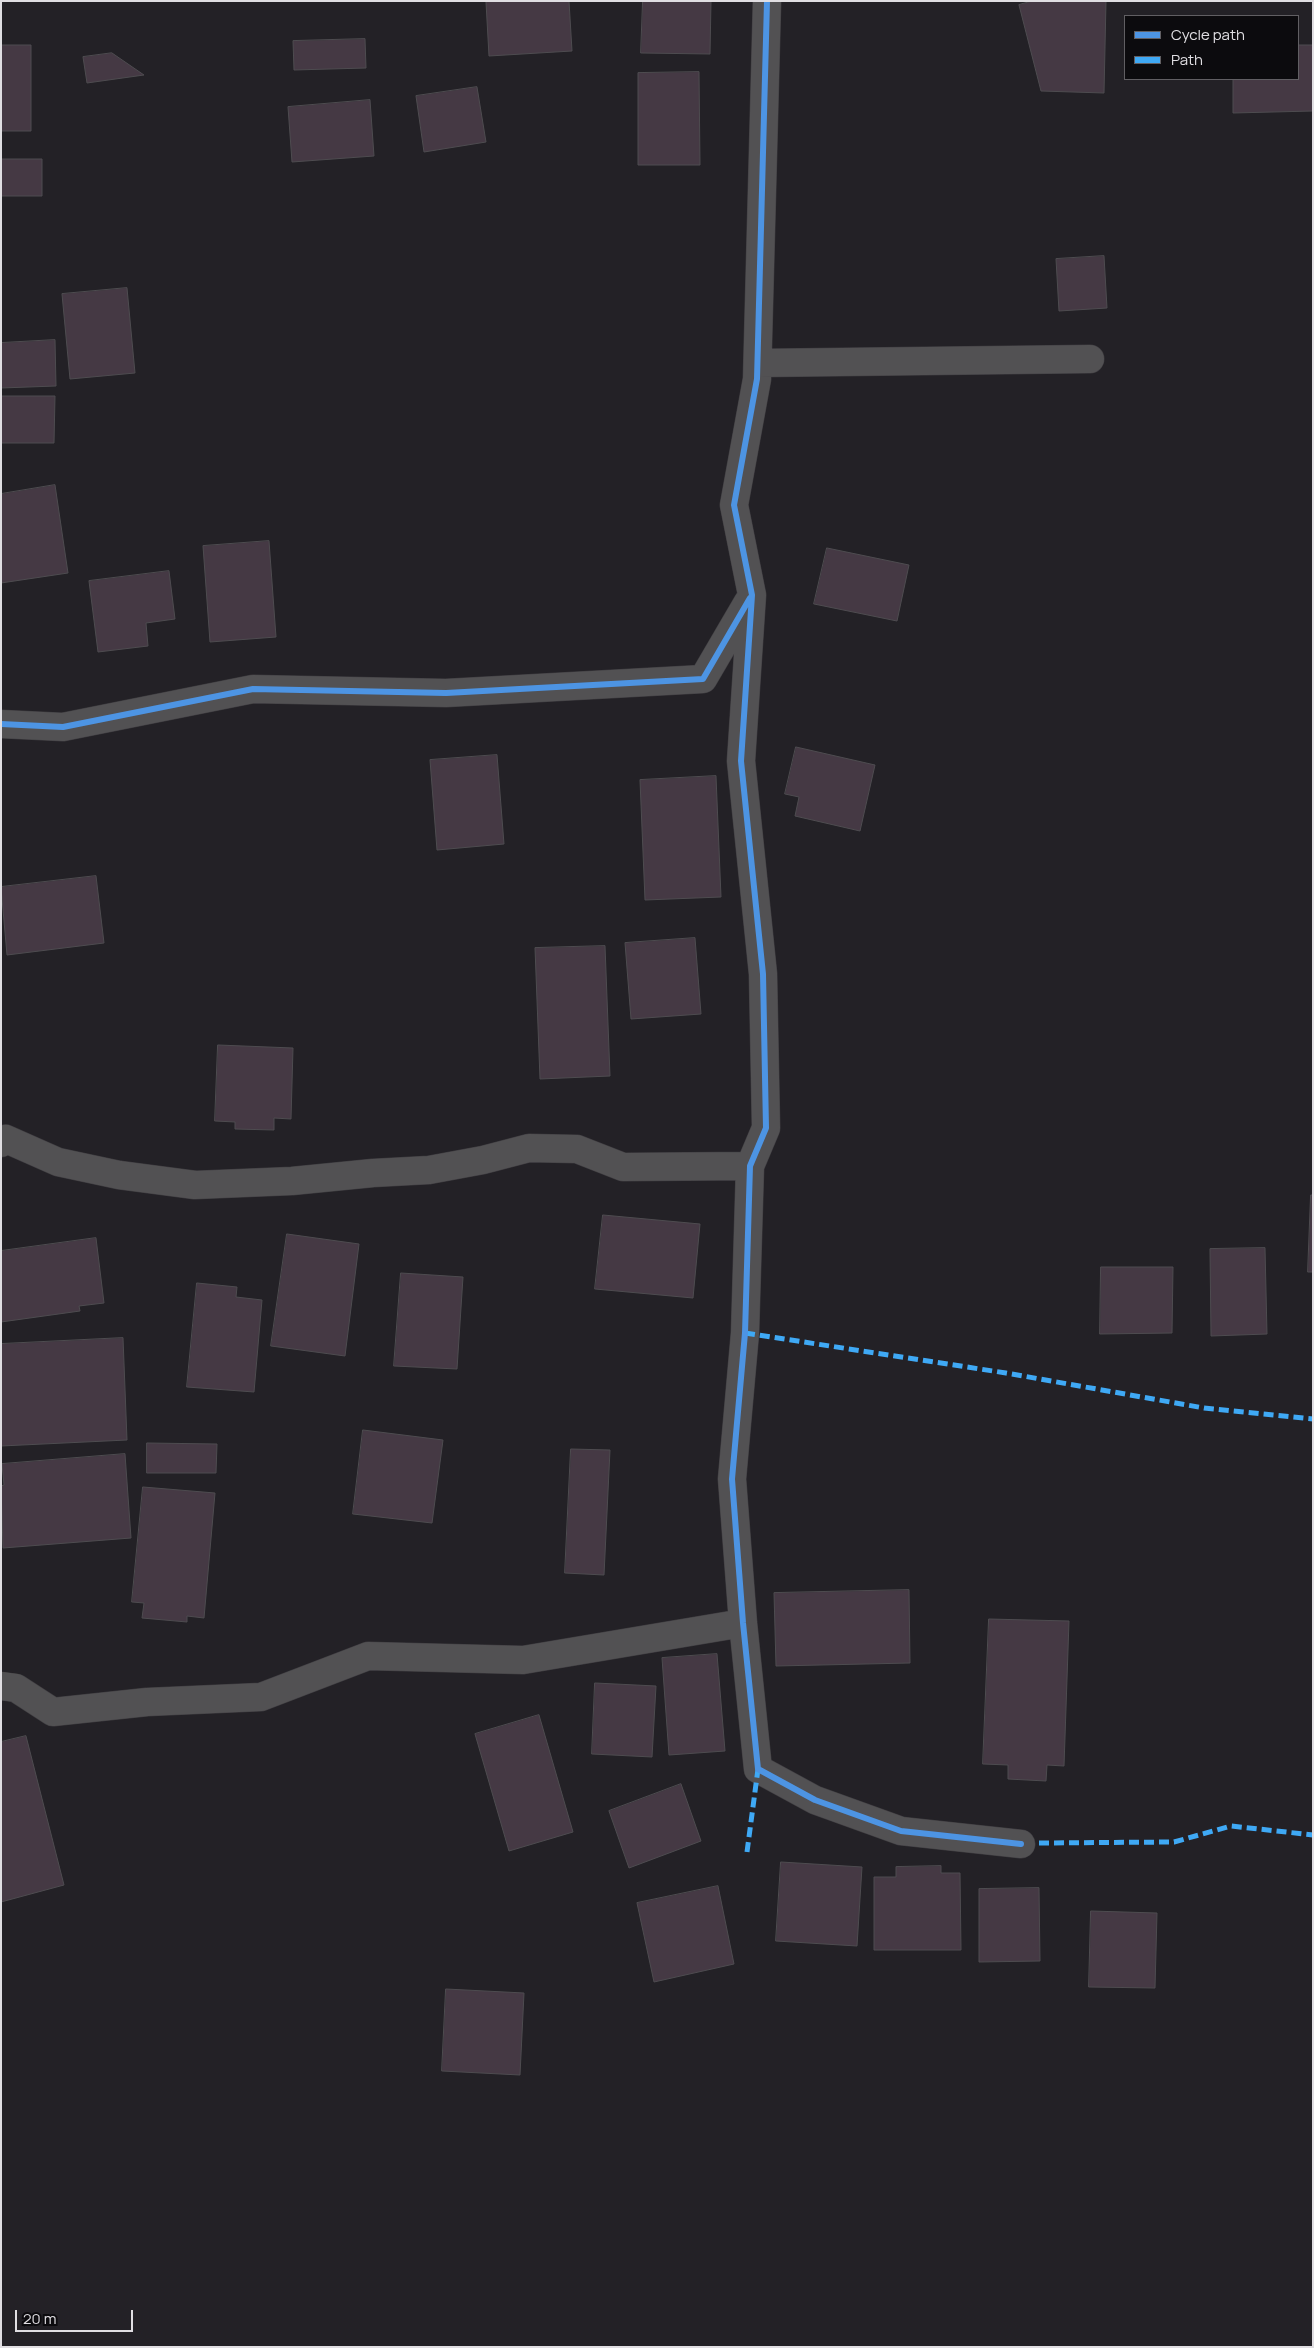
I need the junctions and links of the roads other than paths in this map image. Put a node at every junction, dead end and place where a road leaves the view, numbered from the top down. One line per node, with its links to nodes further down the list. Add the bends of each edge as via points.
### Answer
1 (767, 1): 3 (street)
2 (1090, 359): 3 (street)
3 (758, 362): 4 (street, via 734,505)
4 (752, 595): 5 (street, via 703,679 446,693 253,689 63,727); 7 (street, via 741,761 763,974 766,1128)
5 (1, 724)
6 (3, 1136): 7 (street, via 58,1162 119,1175 195,1185 429,1170 529,1148 577,1149 623,1167)
7 (750, 1166): 8 (street, via 745,1332 732,1479)
8 (743, 1623): 9 (street, via 523,1660 368,1656 261,1697 147,1702 53,1712 16,1688); 10 (street, via 758,1769 815,1800 901,1831)
9 (1, 1686)
10 (1021, 1844)

